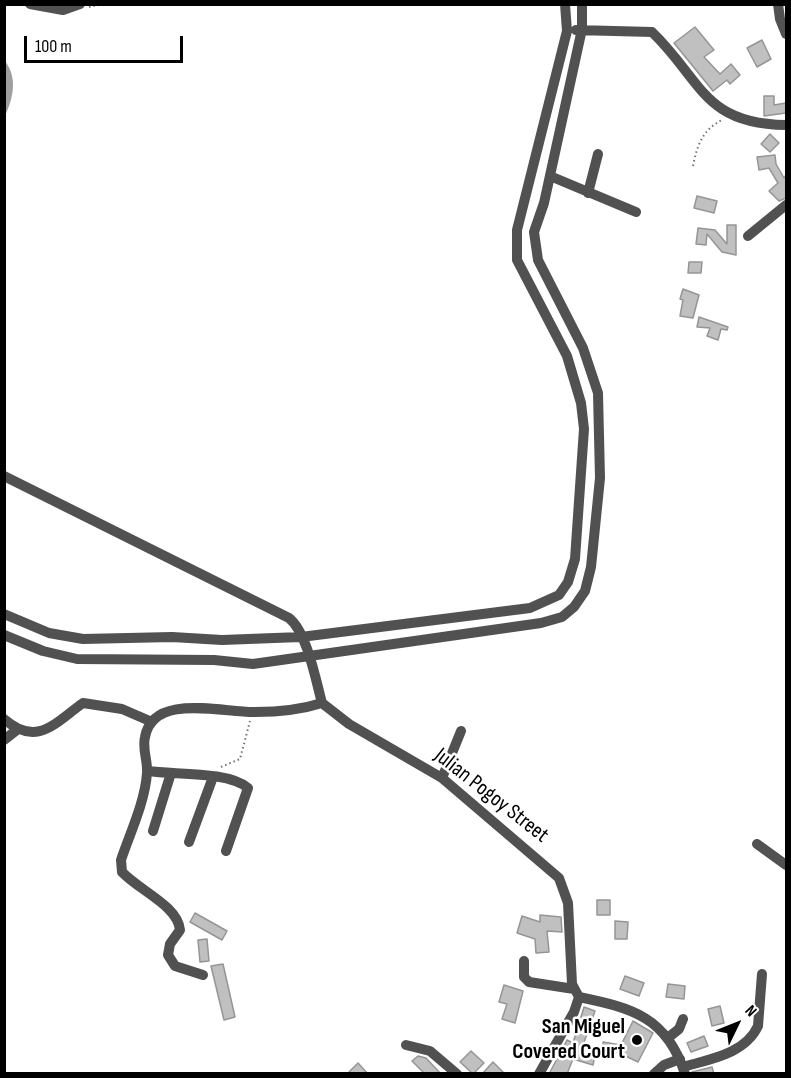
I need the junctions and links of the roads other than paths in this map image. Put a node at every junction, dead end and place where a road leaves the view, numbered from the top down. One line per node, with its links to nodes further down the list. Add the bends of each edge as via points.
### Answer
1 (30, 4): 2 (street, via 63,10)
2 (80, 4)
3 (565, 4): 7 (street)
4 (582, 4): 6 (street)
5 (778, 4): 8 (street)
6 (582, 29): 7 (street); 9 (street, via 652,32 700,92 733,116 754,123); 11 (street)
7 (567, 30): 19 (street, via 517,230 517,260 567,356 581,403 581,487 568,582 559,595 530,608)
8 (786, 34)
9 (786, 125)
10 (598, 154): 12 (street)
11 (550, 176): 12 (street); 20 (street, via 534,232 538,260 583,348 598,393 600,478 585,591 562,617 541,623)
12 (588, 193): 14 (street)
13 (786, 204): 15 (street)
14 (636, 212)
15 (748, 236)
16 (4, 476): 19 (street, via 290,618)
17 (4, 614): 19 (street, via 49,633 83,639)
18 (4, 635): 20 (street, via 43,651 77,659 254,664)
19 (301, 637): 20 (street)
20 (308, 655): 21 (street)
21 (322, 703): 23 (street, via 300,710 178,709 163,712); 30 (street, Julian Pogoy Street, via 349,724)
22 (4, 719): 24 (street)
23 (152, 722): 24 (street, via 122,710 83,703 55,727 43,731); 27 (street, via 145,737)
24 (18, 729): 26 (street)
25 (461, 731): 30 (street)
26 (4, 740)
27 (148, 771): 28 (street); 38 (street, via 121,860 122,872 179,919 180,930 168,955 175,966)
28 (171, 773): 29 (street); 31 (street)
29 (213, 777): 32 (street); 34 (street, via 241,783 249,791)
30 (442, 778): 39 (street, Julian Pogoy Street, via 544,863 563,885)
31 (153, 831)
32 (189, 842)
33 (757, 844): 35 (street)
34 (226, 851)
35 (786, 865)
36 (524, 961): 39 (street, via 524,976 529,982)
37 (762, 974): 43 (street, via 754,1034 743,1046)
38 (203, 975)
39 (576, 993): 41 (street, via 649,1019); 45 (street, via 574,1012)
40 (683, 1019): 41 (street)
41 (669, 1037): 43 (street)
42 (406, 1045): 44 (street, via 430,1051)
43 (683, 1066): 46 (street, via 664,1065)
44 (457, 1074)
45 (539, 1074)
46 (654, 1074)

